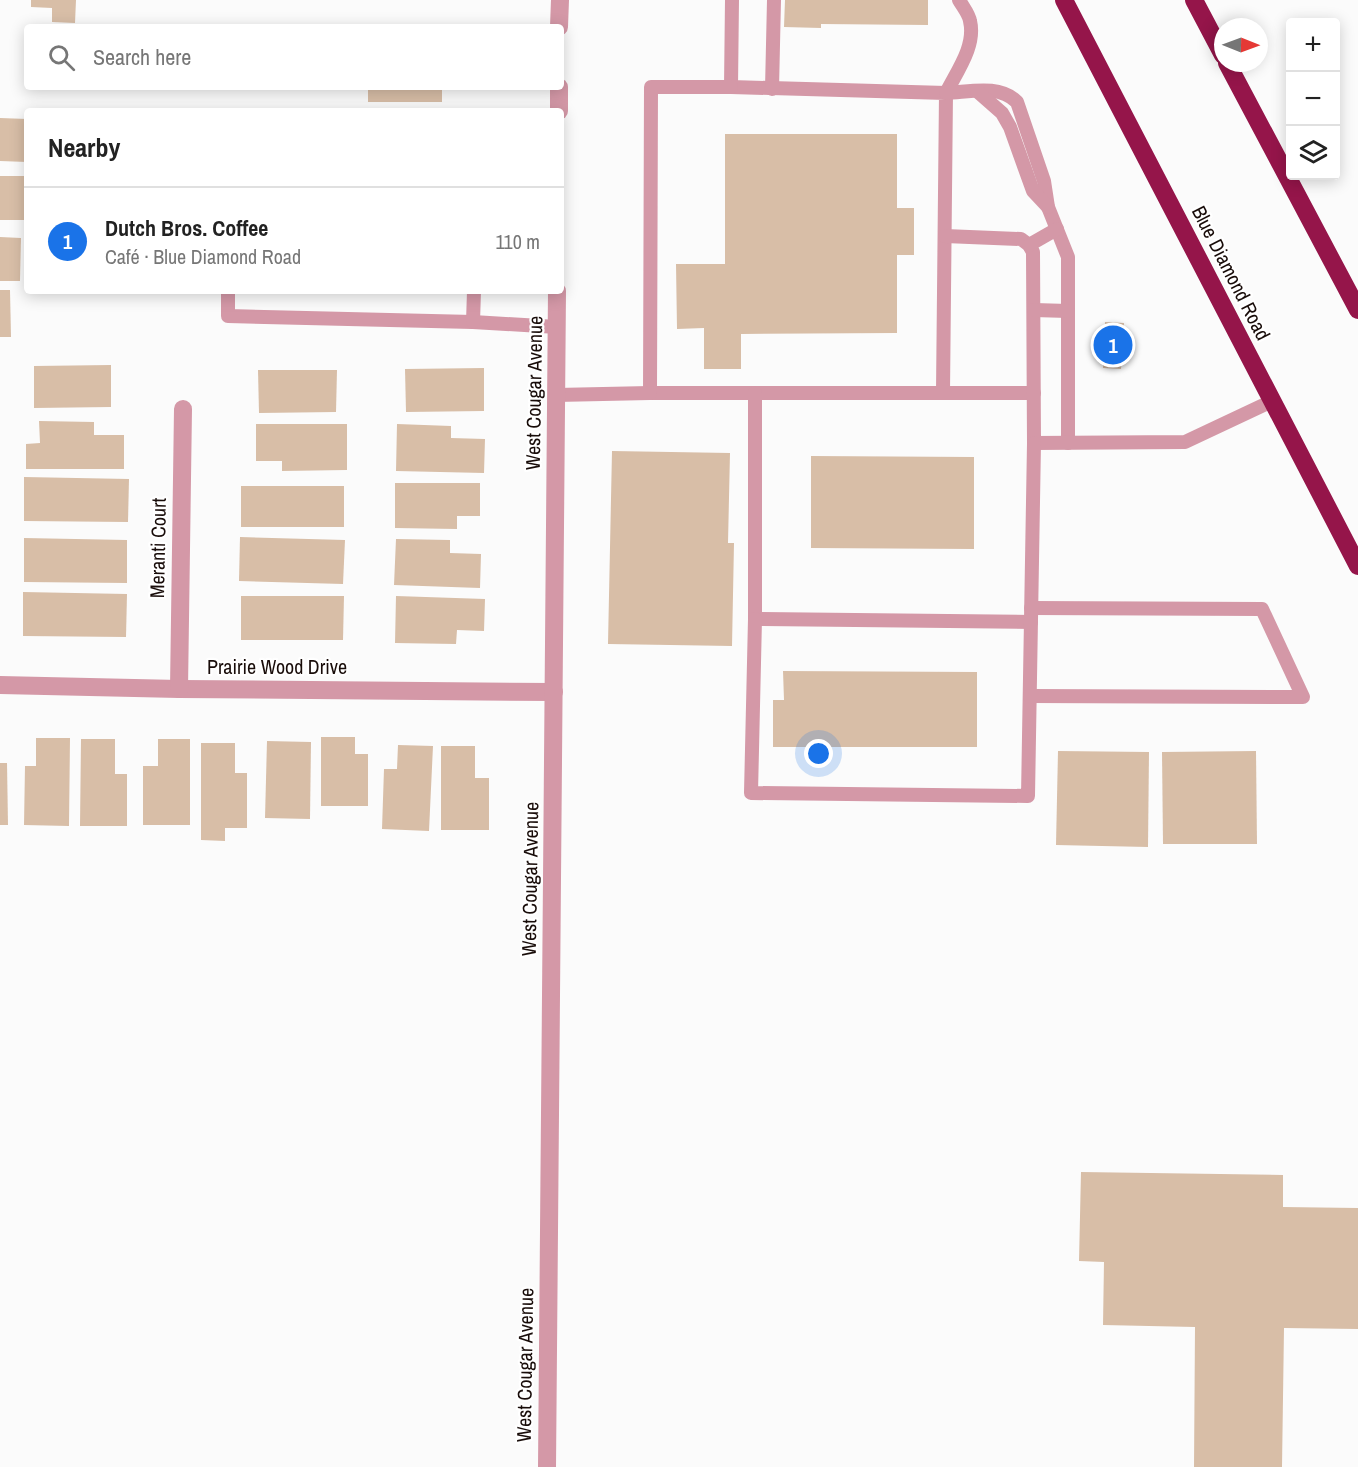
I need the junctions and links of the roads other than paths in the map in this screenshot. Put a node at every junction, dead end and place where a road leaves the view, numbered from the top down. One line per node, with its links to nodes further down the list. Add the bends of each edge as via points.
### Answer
1 (560, 0): 7 (street)
2 (732, 0): 10 (lane)
3 (774, 0): 11 (lane)
4 (959, 0): 13 (lane, via 970,19 972,32 970,45)
5 (1064, 0): 31 (highway, Blue Diamond Road)
6 (1194, 0): 8 (highway)
7 (559, 24)
8 (1214, 38)
9 (1232, 72): 22 (highway)
10 (731, 87): 11 (lane); 27 (lane, via 651,87)
11 (772, 88): 13 (lane)
12 (559, 90): 14 (street)
13 (946, 93): 15 (lane, via 977,91 1002,113 1033,191 1048,207); 16 (lane)
14 (559, 108)
15 (1057, 229): 17 (lane); 23 (lane, via 1068,257)
16 (945, 236): 17 (lane, via 1021,239); 26 (lane)
17 (1029, 245): 21 (lane, via 1033,252)
18 (228, 294): 24 (lane, via 228,316)
19 (474, 294): 24 (lane)
20 (557, 294): 25 (street, West Cougar Avenue)
21 (1034, 310): 23 (lane); 29 (lane)
22 (1358, 310)
23 (1068, 311): 34 (lane)
24 (473, 322): 25 (lane)
25 (557, 327): 30 (street, West Cougar Avenue)
26 (943, 392): 28 (lane); 29 (lane)
27 (650, 393): 28 (lane); 30 (lane)
28 (755, 393): 37 (lane)
29 (1034, 393): 33 (lane)
30 (556, 395): 40 (street, West Cougar Avenue)
31 (1272, 401): 34 (lane, via 1185,442); 35 (highway, Blue Diamond Road)
32 (183, 409): 39 (street, Meranti Court)
33 (1034, 443): 34 (lane); 36 (lane)
34 (1068, 443)
35 (1358, 566)
36 (1031, 615): 37 (lane); 41 (lane); 41 (lane, via 1262,609 1304,697)
37 (755, 619): 41 (lane, via 751,794 1028,796)
38 (0, 685): 39 (street, Prairie Wood Drive)
39 (179, 689): 40 (street, Prairie Wood Drive)
40 (554, 692): 42 (street, West Cougar Avenue)
41 (1030, 696)
42 (547, 1467)

